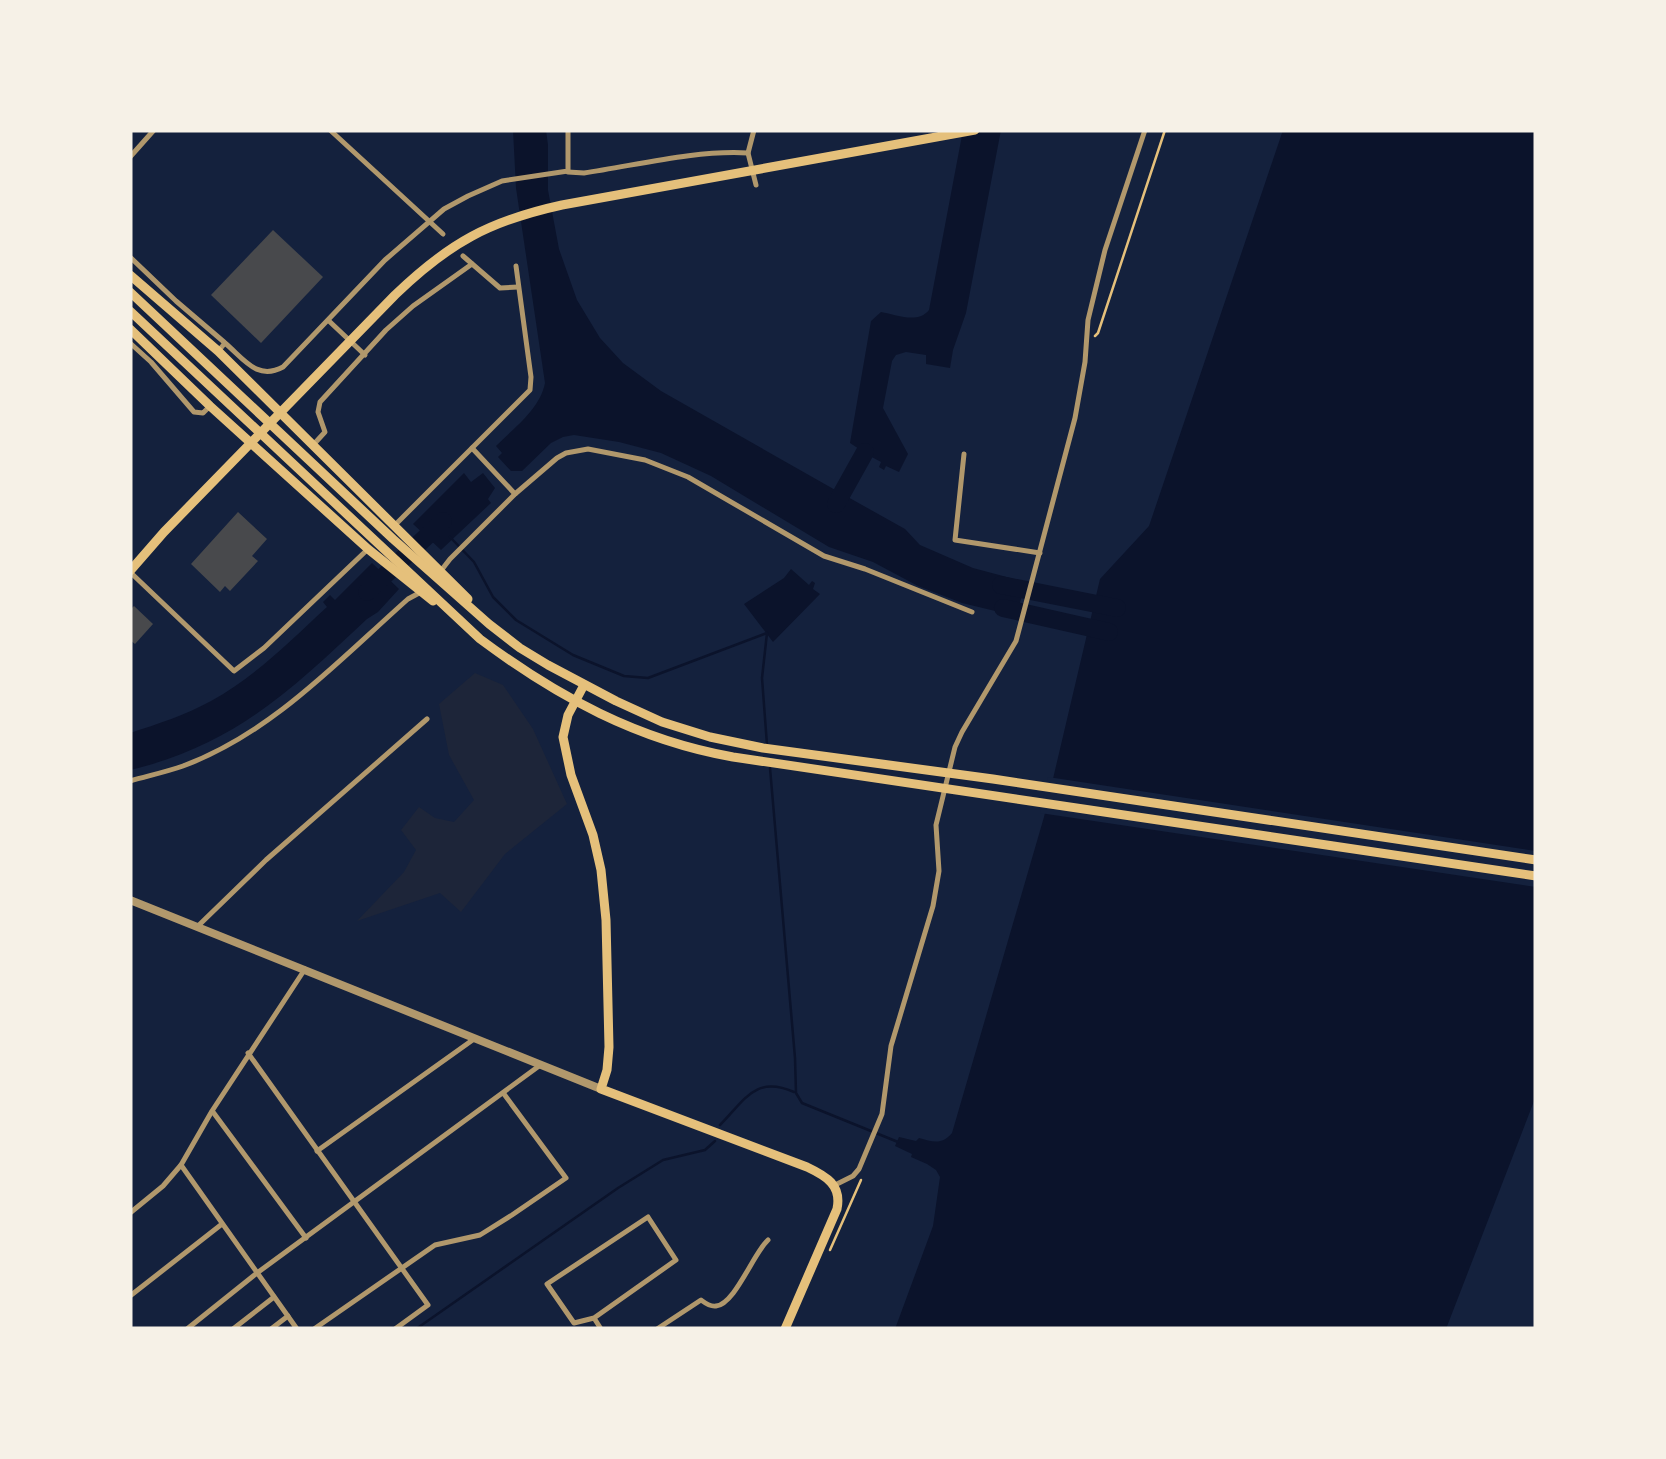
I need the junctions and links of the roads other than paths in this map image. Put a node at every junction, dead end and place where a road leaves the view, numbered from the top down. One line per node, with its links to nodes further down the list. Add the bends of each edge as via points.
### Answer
1 (154, 130): 8 (street)
2 (330, 130): 12 (street)
3 (568, 130): 10 (street)
4 (754, 130): 7 (street)
5 (975, 130): 9 (main road)
6 (1145, 130): 37 (street, via 1105,250 1075,418)
7 (748, 152): 9 (street); 10 (street)
8 (130, 157)
9 (752, 170): 11 (street); 24 (main road, via 511,218 432,260)
10 (564, 172): 12 (street, via 502,181)
11 (756, 185)
12 (429, 221): 13 (street); 22 (street)
13 (443, 234)
14 (464, 256): 16 (street)
15 (130, 257): 26 (street)
16 (472, 264): 19 (street, via 500,288); 27 (street, via 412,306)
17 (516, 266): 19 (street)
18 (130, 276): 26 (main road)
19 (518, 286): 32 (street, via 530,390)
20 (130, 292): 35 (main road, via 295,448)
21 (130, 311): 36 (main road)
22 (329, 321): 24 (street); 26 (street, via 272,373 261,373)
23 (130, 330): 28 (main road)
24 (350, 342): 27 (street); 29 (main road)
25 (130, 343): 28 (street, via 194,412)
26 (222, 347): 29 (main road)
27 (364, 355): 31 (street, via 320,402 324,432)
28 (210, 406): 30 (main road)
29 (282, 413): 30 (main road); 31 (main road)
30 (250, 443): 36 (main road); 39 (main road)
31 (314, 444): 35 (main road)
32 (472, 448): 34 (street); 35 (street)
33 (964, 454): 37 (street, via 954,540)
34 (516, 494): 38 (street); 41 (street, via 566,453 588,448 645,460 712,489 824,556)
35 (397, 532): 38 (main road)
36 (376, 550): 39 (street, via 234,671); 40 (main road)
37 (1040, 553): 59 (street, via 1010,653 957,742 936,824 933,906 892,1046 882,1114 859,1169)
38 (436, 571): 42 (main road, via 520,648)
39 (130, 572)
40 (420, 586): 43 (main road, via 480,639); 45 (street, via 277,714 183,766)
41 (972, 612)
42 (584, 684): 43 (main road); 46 (main road, via 662,722 763,748)
43 (574, 702): 47 (main road, via 615,723 713,754); 54 (main road, via 565,723 565,752 605,896 608,1046)
44 (428, 719): 49 (street)
45 (130, 781)
46 (1536, 860)
47 (1536, 876)
48 (130, 900): 49 (street)
49 (198, 926): 50 (street)
50 (305, 970): 51 (street); 52 (street)
51 (476, 1038): 53 (street); 57 (street)
52 (248, 1054): 56 (street); 57 (street)
53 (542, 1064): 54 (street); 55 (street)
54 (601, 1088): 59 (main road, via 806,1166)
55 (504, 1094): 60 (street); 65 (street, via 566,1178 480,1234 435,1245)
56 (212, 1111): 58 (street); 63 (street)
57 (317, 1151): 60 (street)
58 (181, 1165): 61 (street); 62 (street)
59 (834, 1186): 81 (main road, via 838,1209)
60 (355, 1203): 63 (street); 65 (street)
61 (130, 1213)
62 (222, 1224): 66 (street); 67 (street)
63 (306, 1238): 66 (street)
64 (768, 1240): 80 (street, via 730,1298 718,1306 700,1300)
65 (402, 1268): 77 (street); 78 (street, via 428,1305)
66 (257, 1273): 68 (street); 71 (street)
67 (130, 1296)
68 (274, 1297): 69 (street); 74 (street)
69 (288, 1316): 75 (street); 76 (street)
70 (594, 1318): 70 (street, via 676,1260 648,1217 547,1284 574,1323); 79 (street)
71 (196, 1321): 72 (street); 73 (street)
72 (187, 1329)
73 (203, 1329)
74 (233, 1329)
75 (272, 1329)
76 (297, 1329)
77 (314, 1329)
78 (395, 1329)
79 (602, 1329)
80 (657, 1329)
81 (784, 1329)

